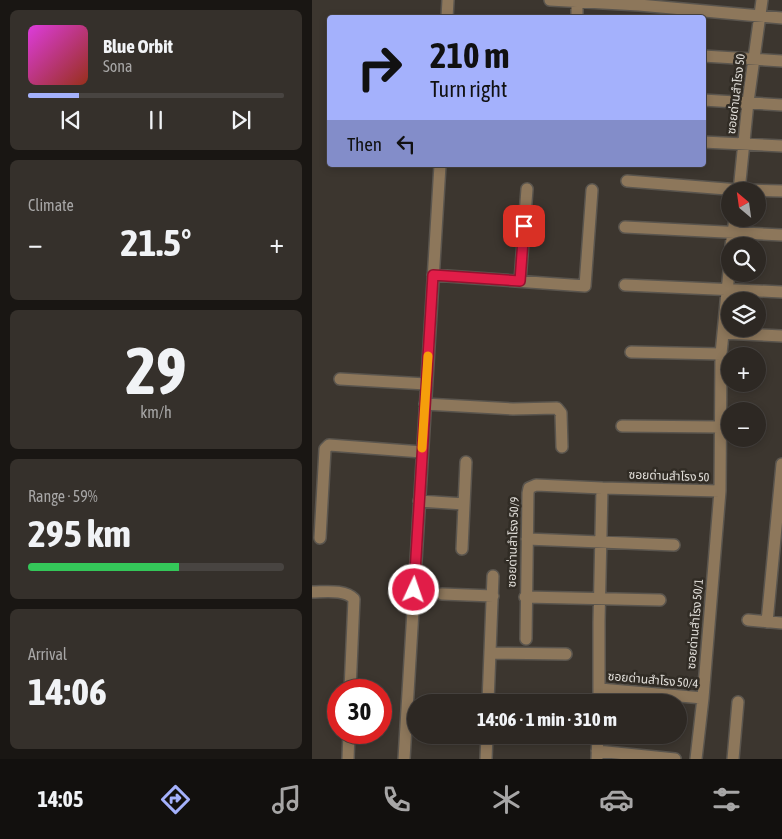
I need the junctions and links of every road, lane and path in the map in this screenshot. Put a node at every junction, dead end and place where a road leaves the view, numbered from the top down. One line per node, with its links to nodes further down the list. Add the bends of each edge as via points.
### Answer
1 (448, 0): 5 (street)
2 (550, 0): 4 (street)
3 (762, 0): 7 (street, ซอยด่านสำโรง 50)
4 (577, 1): 6 (street); 7 (street)
5 (447, 15)
6 (577, 15)
7 (760, 16): 8 (street); 10 (street, ซอยด่านสำโรง 50)
8 (782, 18)
9 (706, 56): 10 (street)
10 (754, 60): 11 (street); 13 (street, ซอยด่านสำโรง 50)
11 (782, 61)
12 (706, 100): 13 (street)
13 (748, 102): 14 (street); 16 (street, ซอยด่านสำโรง 50)
14 (782, 105)
15 (706, 142): 16 (street)
16 (744, 144): 17 (street); 20 (street, ซอยด่านสำโรง 50)
17 (782, 146)
18 (440, 167): 31 (street)
19 (627, 181): 22 (street)
20 (740, 182)
21 (527, 189): 32 (street)
22 (721, 189)
23 (592, 190): 32 (street, via 585,286)
24 (766, 191): 25 (street)
25 (782, 191)
26 (625, 227): 28 (street)
27 (734, 228): 28 (street)
28 (733, 234): 29 (street); 30 (street)
29 (782, 235)
30 (732, 237)
31 (433, 275): 32 (street); 42 (street)
32 (520, 281)
33 (727, 282): 35 (street, ซอยด่านสำโรง 50)
34 (625, 285): 35 (street)
35 (726, 291): 36 (street)
36 (782, 292)
37 (766, 335): 38 (street)
38 (782, 336)
39 (631, 352): 40 (street)
40 (721, 354)
41 (340, 379): 42 (street)
42 (426, 384): 43 (street)
43 (425, 404): 46 (street, via 557,408 561,413); 47 (street)
44 (622, 426): 45 (street)
45 (721, 427): 51 (street, ซอยด่านสำโรง 50)
46 (562, 447)
47 (422, 452): 52 (street); 54 (street, via 329,445 325,450)
48 (466, 462): 53 (street)
49 (782, 464): 67 (street)
50 (602, 488): 51 (street, ซอยด่านสำโรง 50); 55 (street, ซอยด่านสำโรง 50/9, via 532,487 528,493); 56 (street)
51 (720, 491): 76 (street, ซอยด่านสำโรง 50/1)
52 (419, 502): 53 (street); 82 (street)
53 (464, 504): 58 (street)
54 (320, 538)
55 (527, 539): 56 (street); 63 (street, ซอยด่านสำโรง 50/9)
56 (600, 542): 57 (street); 64 (street)
57 (674, 545)
58 (462, 549)
59 (493, 576): 62 (street)
60 (312, 592): 72 (street, via 348,594 354,599)
61 (442, 594): 62 (street)
62 (493, 596): 70 (street)
63 (525, 597): 64 (street); 69 (street, ซอยด่านสำโรง 50/9)
64 (600, 599): 65 (street); 73 (street)
65 (660, 600)
66 (748, 620): 67 (street)
67 (767, 622): 68 (street)
68 (782, 623)
69 (526, 640)
70 (491, 652): 71 (street); 74 (street)
71 (566, 654)
72 (350, 679)
73 (600, 689): 75 (street); 76 (street, ซอยด่านสำโรง 50/4)
74 (488, 694)
75 (600, 694)
76 (703, 698): 85 (street, ซอยด่านสำโรง 50/1)
77 (738, 702): 86 (street)
78 (348, 744): 81 (street)
79 (487, 744): 83 (street)
80 (597, 755): 84 (street)
81 (348, 759)
82 (404, 759)
83 (486, 759)
84 (675, 759)
85 (696, 759)
86 (734, 759)

